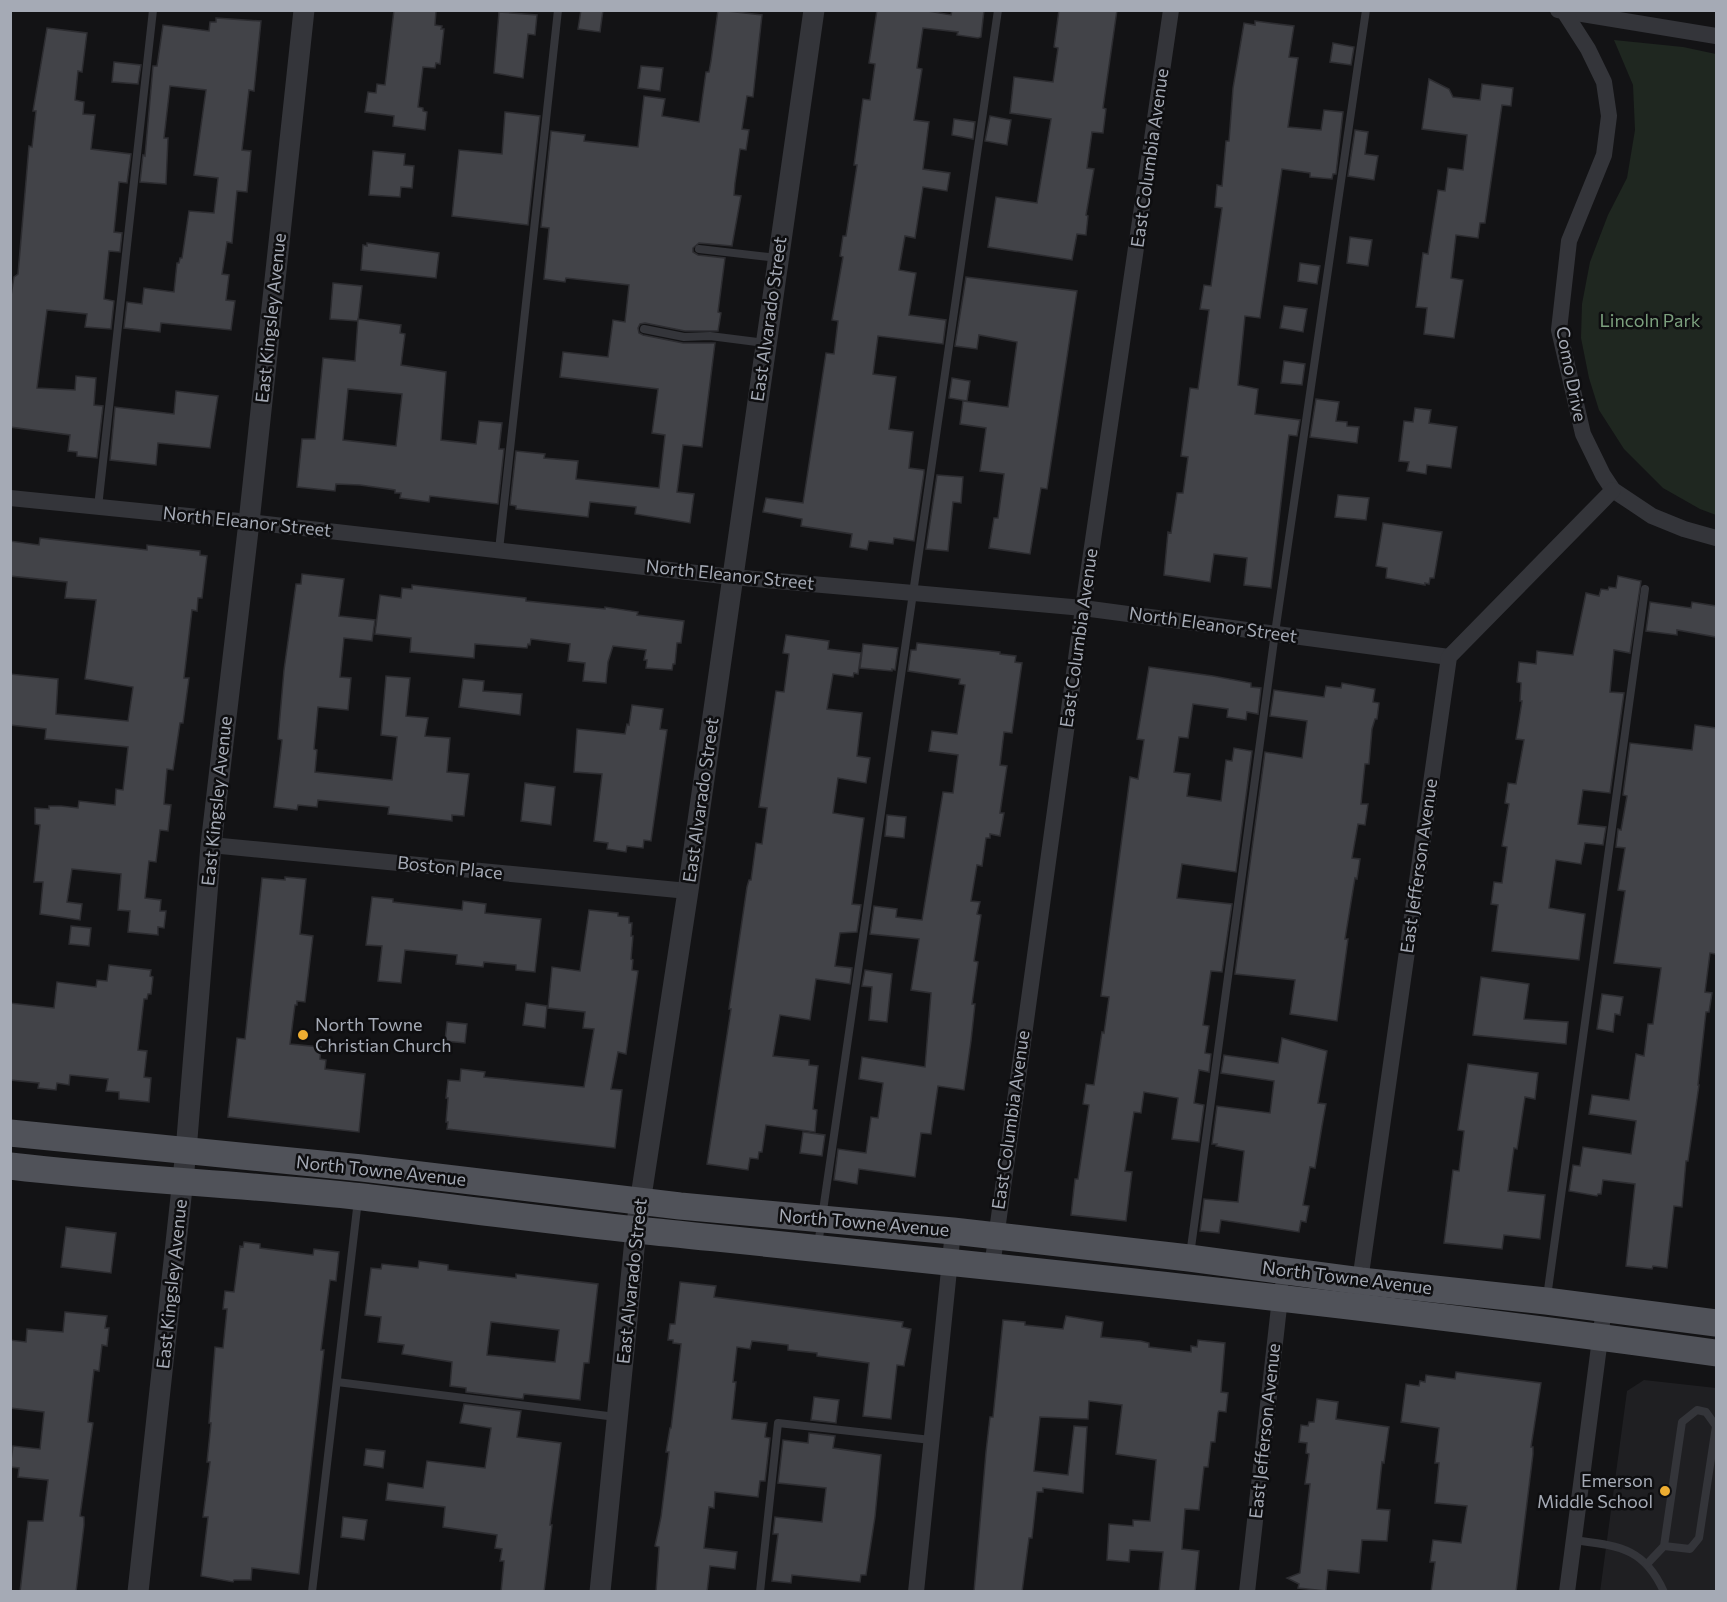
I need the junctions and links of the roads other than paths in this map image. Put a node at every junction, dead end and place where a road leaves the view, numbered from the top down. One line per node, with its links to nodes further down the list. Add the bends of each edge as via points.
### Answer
1 (153, 10): 17 (lane)
2 (304, 10): 18 (street, East Kingsley Avenue)
3 (558, 10): 20 (lane)
4 (814, 10): 12 (street, East Alvarado Street)
5 (998, 10): 23 (lane)
6 (1171, 10): 24 (street, East Columbia Avenue)
7 (1366, 10): 25 (lane)
8 (1558, 10): 9 (street)
9 (1564, 11): 10 (street); 15 (street, Como Drive, via 1604,82 1609,116 1604,155 1569,241 1559,330 1583,434)
10 (1716, 36)
11 (699, 249): 12 (lane)
12 (778, 258): 14 (street, East Alvarado Street)
13 (644, 329): 14 (lane, via 684,337)
14 (766, 343): 21 (street, East Alvarado Street)
15 (1613, 490): 19 (street, Como Drive, via 1652,516); 26 (street)
16 (10, 498): 17 (street, North Eleanor Street)
17 (98, 507): 18 (street, North Eleanor Street)
18 (249, 522): 20 (street, North Eleanor Street); 27 (street, East Kingsley Avenue)
19 (1716, 538)
20 (499, 550): 21 (street, North Eleanor Street)
21 (732, 577): 23 (street, North Eleanor Street); 28 (street, East Alvarado Street)
22 (1645, 589): 46 (lane)
23 (912, 593): 24 (street, North Eleanor Street); 35 (lane)
24 (1083, 608): 25 (street, North Eleanor Street); 38 (street, East Columbia Avenue)
25 (1275, 633): 26 (street, North Eleanor Street); 40 (lane)
26 (1449, 657): 44 (street, East Jefferson Avenue)
27 (211, 844): 28 (street, Boston Place); 30 (street, East Kingsley Avenue)
28 (688, 891): 34 (street, East Alvarado Street)
29 (10, 1133): 30 (main road, North Towne Avenue)
30 (186, 1151): 32 (street, East Kingsley Avenue); 34 (main road, North Towne Avenue)
31 (10, 1166): 32 (main road, North Towne Avenue)
32 (183, 1181): 33 (main road, North Towne Avenue); 58 (street, East Kingsley Avenue)
33 (358, 1197): 36 (main road, North Towne Avenue); 52 (lane)
34 (640, 1201): 35 (main road, North Towne Avenue); 36 (street, East Alvarado Street)
35 (822, 1219): 37 (main road, North Towne Avenue); 39 (lane)
36 (636, 1229): 39 (main road, North Towne Avenue); 53 (street, East Alvarado Street)
37 (953, 1231): 38 (main road, North Towne Avenue); 41 (street)
38 (995, 1236): 40 (main road, North Towne Avenue); 42 (street, East Columbia Avenue)
39 (818, 1248): 41 (main road, North Towne Avenue)
40 (1189, 1258): 43 (main road, North Towne Avenue)
41 (950, 1263): 42 (main road, North Towne Avenue); 54 (street)
42 (992, 1267): 45 (main road, North Towne Avenue)
43 (1285, 1270): 44 (main road, North Towne Avenue); 45 (street, East Jefferson Avenue)
44 (1361, 1281): 46 (main road, North Towne Avenue); 47 (street, East Jefferson Avenue)
45 (1279, 1299): 47 (main road, North Towne Avenue); 63 (street, East Jefferson Avenue)
46 (1546, 1301): 48 (main road, North Towne Avenue)
47 (1354, 1307): 50 (main road, North Towne Avenue)
48 (1604, 1308): 49 (main road, North Towne Avenue); 50 (street)
49 (1716, 1323)
50 (1600, 1337): 51 (main road, North Towne Avenue); 55 (street)
51 (1716, 1353)
52 (337, 1382): 53 (lane); 59 (lane)
53 (617, 1417): 60 (street, East Alvarado Street)
54 (932, 1440): 61 (lane, via 778,1424); 62 (street)
55 (1574, 1540): 57 (lane, via 1636,1554); 64 (street)
56 (1664, 1546): 56 (lane, via 1682,1422 1697,1410 1706,1412 1716,1426 1699,1538 1690,1549); 57 (lane)
57 (1647, 1564): 65 (lane)
58 (138, 1592)
59 (312, 1592)
60 (600, 1592)
61 (760, 1592)
62 (916, 1592)
63 (1247, 1592)
64 (1567, 1592)
65 (1664, 1592)

